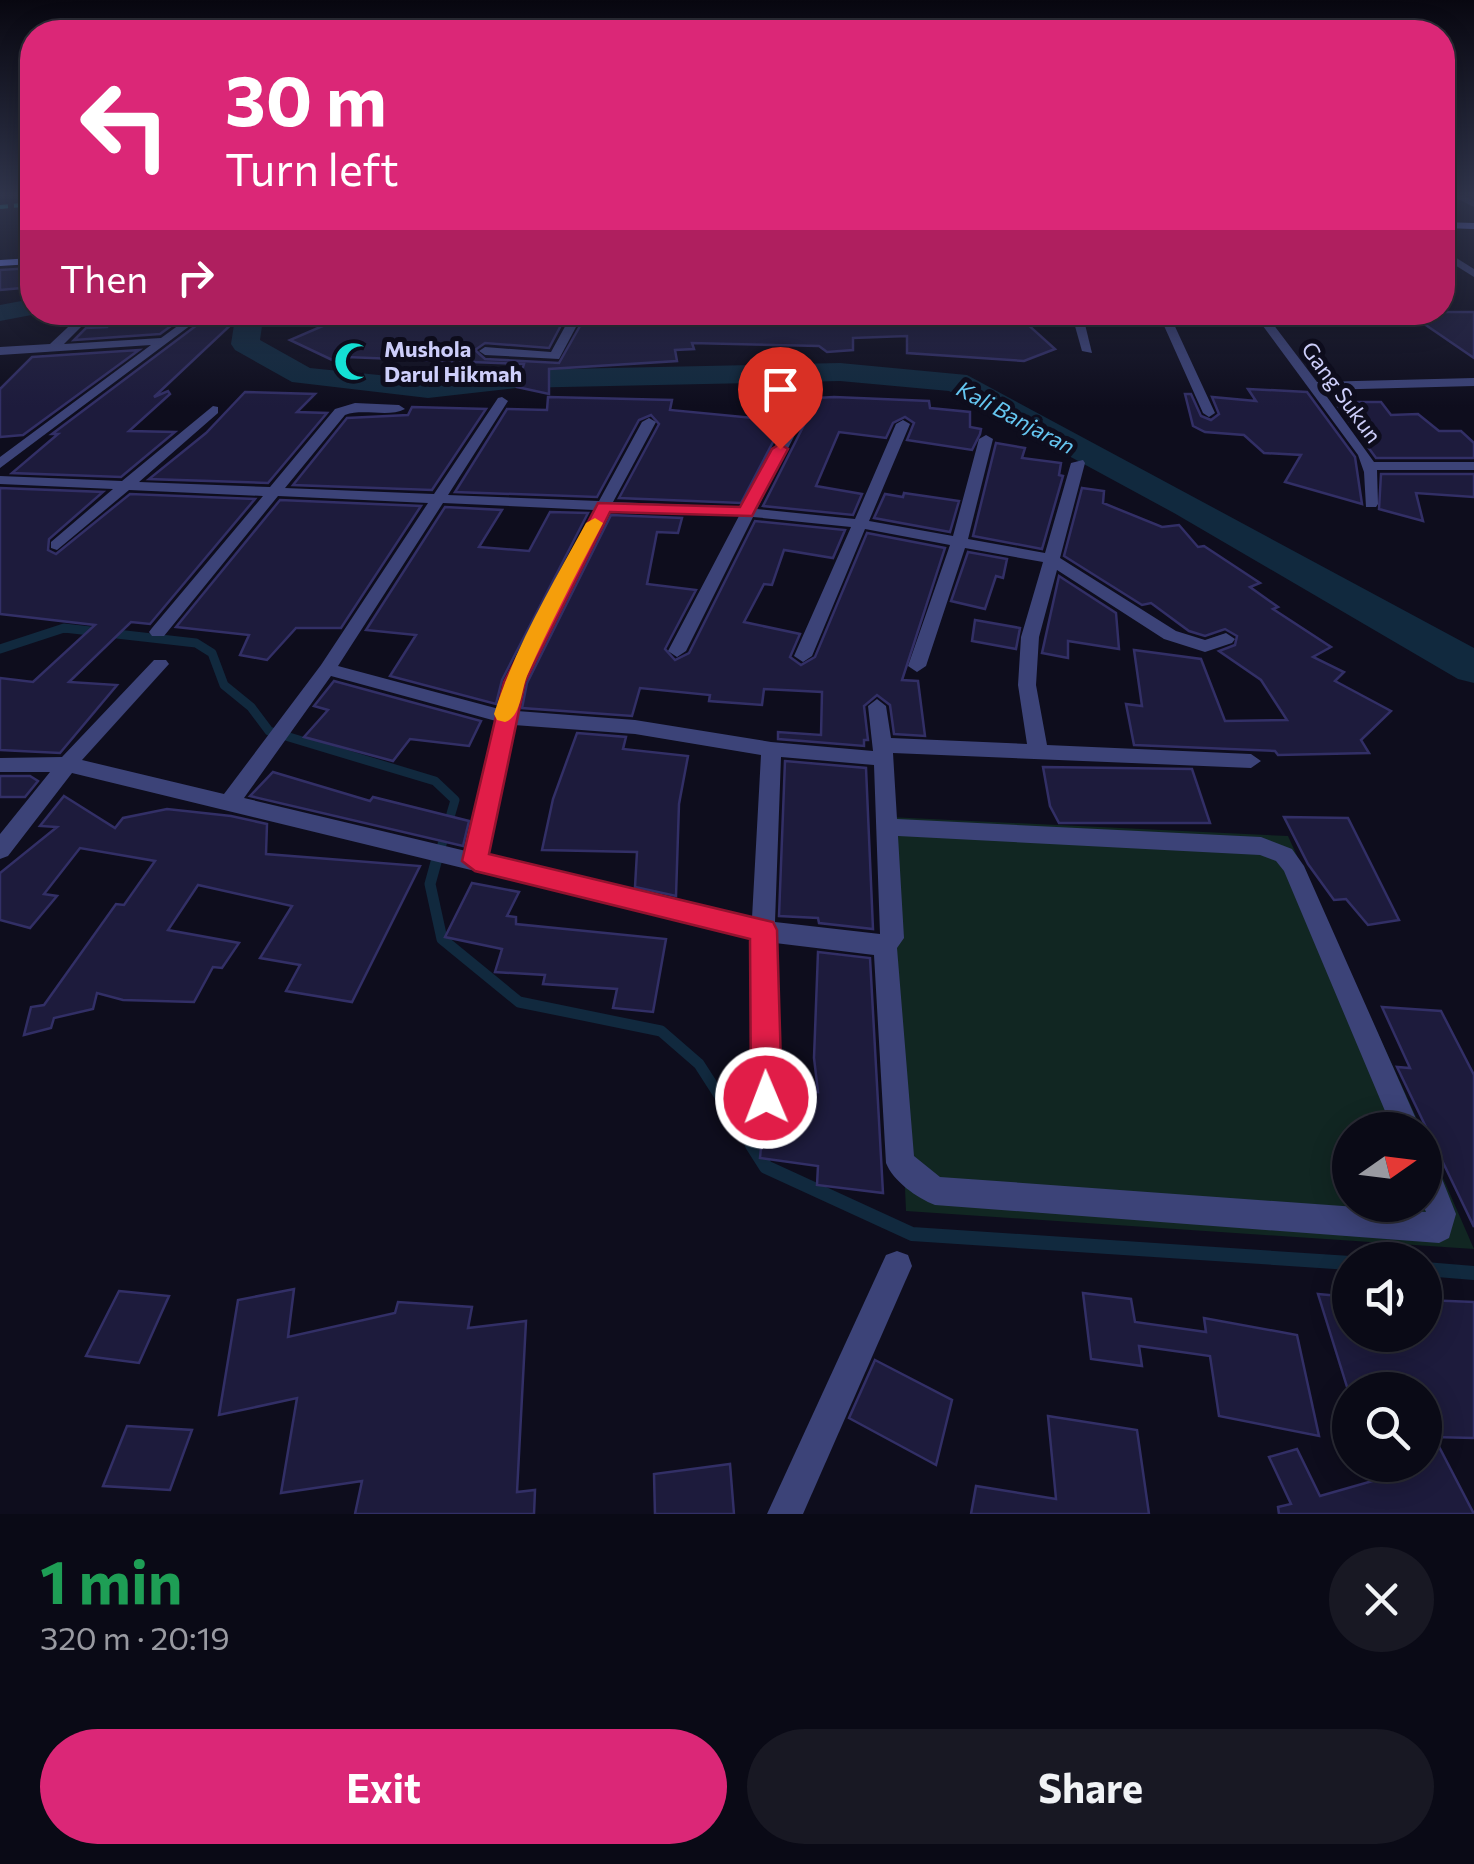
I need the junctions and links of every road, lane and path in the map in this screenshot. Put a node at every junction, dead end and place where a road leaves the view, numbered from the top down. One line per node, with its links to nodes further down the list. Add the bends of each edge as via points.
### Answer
1 (77, 325): 8 (street)
2 (186, 325): 7 (street)
3 (572, 325): 10 (street, via 555,356)
4 (1080, 325): 11 (street)
5 (1169, 325): 17 (street)
6 (1268, 325): 13 (street, Gang Sukun)
7 (164, 341): 8 (street); 23 (street)
8 (54, 347): 9 (street)
9 (0, 351)
10 (486, 351)
11 (1088, 351)
12 (1474, 382): 13 (street)
13 (1316, 386): 24 (street, Gang Sukun)
14 (502, 401): 29 (street)
15 (213, 410): 27 (street)
16 (400, 410): 28 (street, via 340,412)
17 (1209, 413)
18 (797, 417): 32 (street)
19 (649, 422): 31 (street)
20 (903, 424): 33 (street)
21 (986, 440): 34 (street)
22 (1078, 463): 36 (street)
23 (0, 464)
24 (1370, 466): 25 (street); 30 (street, Gang Sukun)
25 (1474, 466)
26 (0, 480): 27 (street)
27 (125, 484): 28 (street); 35 (street)
28 (271, 492): 29 (street); 37 (street)
29 (436, 499): 31 (street); 43 (street)
30 (1371, 504)
31 (604, 507): 32 (street); 45 (street, via 543,620)
32 (746, 512): 33 (street); 39 (street)
33 (862, 524): 34 (street); 40 (street)
34 (959, 542): 36 (street); 42 (street)
35 (58, 545)
36 (1050, 560): 38 (street, via 1170,634 1205,646); 47 (street, via 1030,637 1027,684)
37 (158, 632)
38 (1226, 639)
39 (677, 650)
40 (803, 656)
41 (160, 664): 50 (street)
42 (917, 666)
43 (326, 669): 45 (street); 52 (street)
44 (877, 706): 48 (street)
45 (504, 717): 46 (street, via 635,727); 55 (street)
46 (770, 748): 48 (street); 56 (street)
47 (1038, 749): 48 (street); 49 (street)
48 (883, 752): 53 (street)
49 (1250, 761)
50 (67, 764): 51 (street); 52 (street); 54 (street)
51 (0, 765)
52 (228, 804): 55 (street)
53 (887, 827): 57 (street, via 892,938); 59 (street, via 1262,846 1284,855)
54 (0, 850)
55 (472, 861): 56 (street)
56 (763, 930): 57 (street); 58 (street)
57 (885, 944): 60 (street, via 900,1162 935,1191)
58 (766, 1098)
59 (1399, 1112)
60 (1332, 1220)
61 (1357, 1222): 62 (street, via 1439,1228)
62 (1439, 1222)
63 (897, 1266): 64 (street)
64 (785, 1514)

